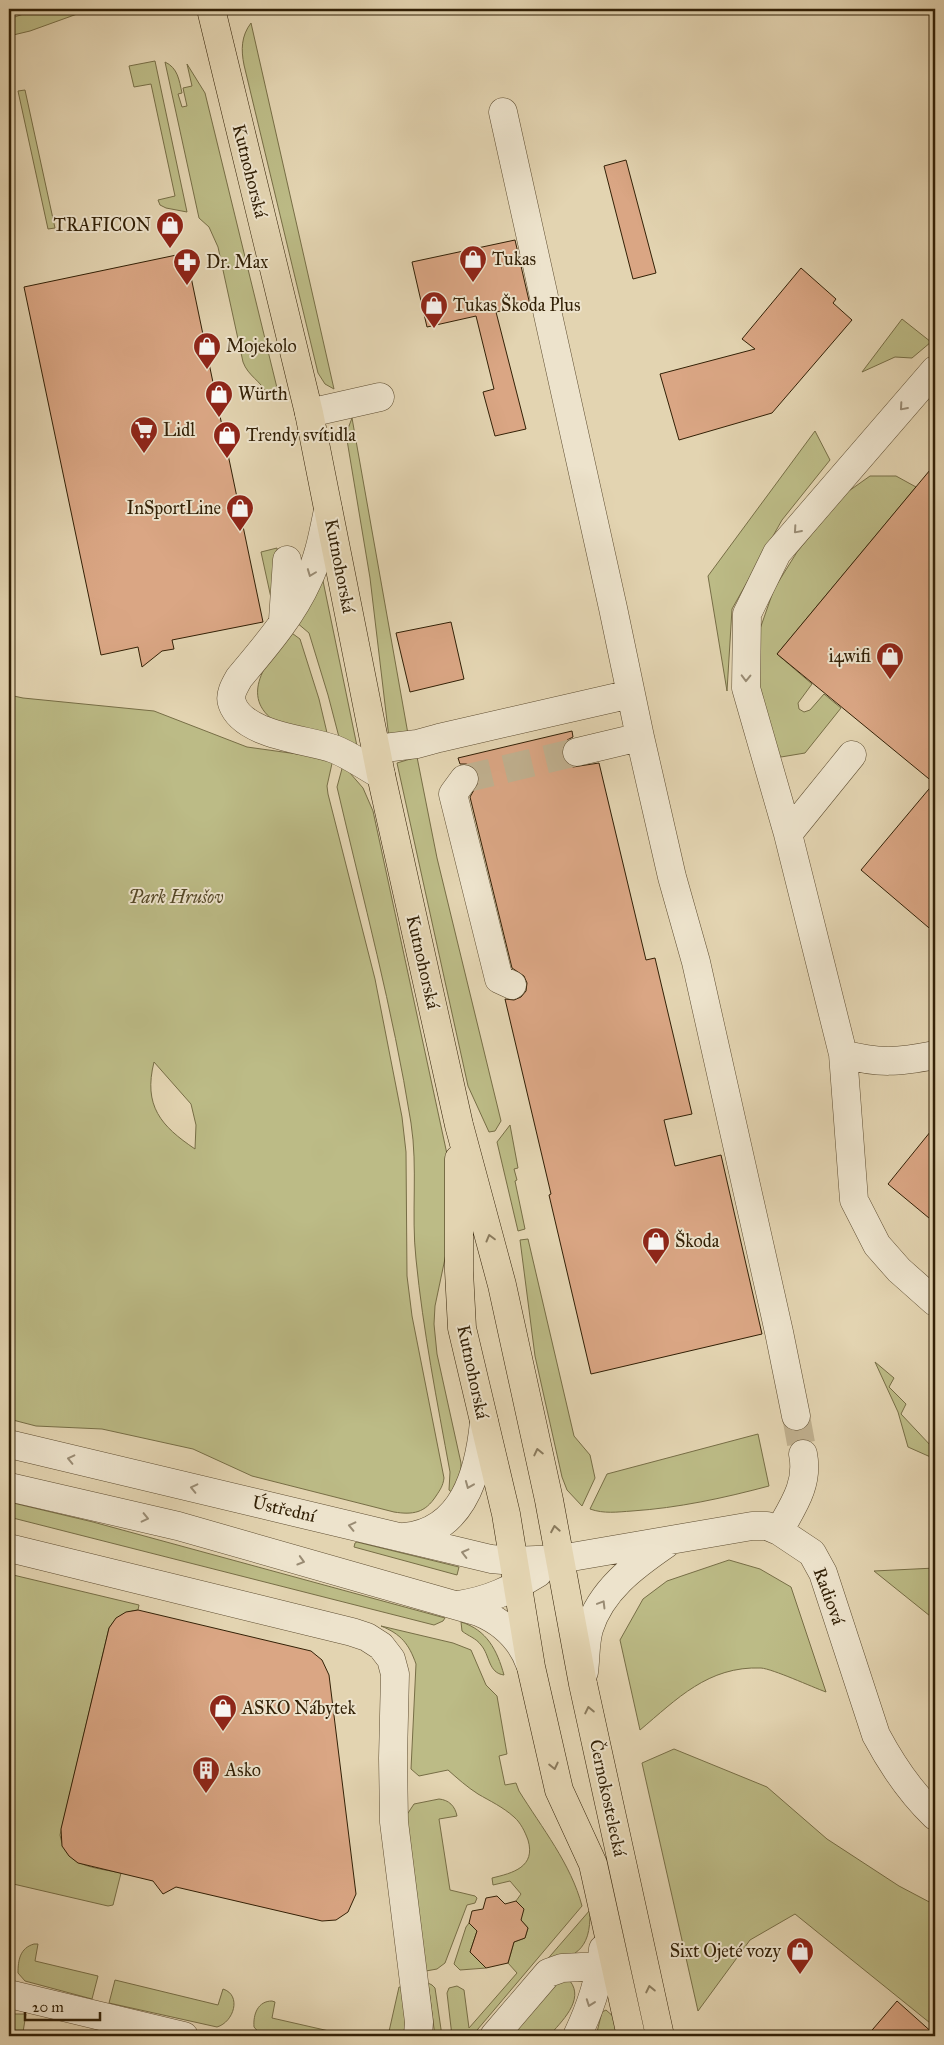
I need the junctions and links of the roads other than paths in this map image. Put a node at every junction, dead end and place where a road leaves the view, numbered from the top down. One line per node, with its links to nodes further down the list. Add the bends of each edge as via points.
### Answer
1 (211, 9): 5 (main road, Kutnohorská)
2 (504, 112): 9 (street)
3 (935, 370): 15 (street, one-way to 15, via 776,553 748,614 746,688)
4 (380, 397): 5 (street)
5 (309, 413): 6 (main road, Kutnohorská)
6 (328, 510): 8 (street, one-way to 8, via 309,580); 13 (main road, Kutnohorská)
7 (287, 560): 8 (street)
8 (282, 622): 13 (street, via 232,691 232,702 238,713 255,726 277,736)
9 (631, 694): 10 (street); 13 (street, via 439,738 417,744)
10 (640, 737): 11 (street); 21 (street, via 672,878 698,971)
11 (577, 752)
12 (852, 755): 15 (street)
13 (379, 762): 19 (main road, Kutnohorská)
14 (464, 779): 16 (street, via 453,794 499,979)
15 (788, 834): 17 (street)
16 (512, 985)
17 (843, 1054): 18 (street, via 868,1061 904,1061); 20 (street, via 854,1200 877,1246)
18 (935, 1055)
19 (459, 1125): 22 (main road, Kutnohorská, via 458,1236 462,1328); 30 (main road, Kutnohorská, one-way to 19, via 502,1285)
20 (935, 1302)
21 (796, 1416)
22 (484, 1421): 27 (street, one-way to 27, via 477,1465 458,1507 441,1525 428,1532); 31 (main road, Kutnohorská, via 506,1514)
23 (9, 1444): 27 (street, Ústřední, one-way to 23)
24 (803, 1454): 26 (street, via 803,1486)
25 (9, 1487): 32 (street, one-way to 32, via 178,1526)
26 (779, 1530): 28 (street, Radiová, via 752,1526); 35 (street, Radiová, via 812,1553 823,1573 876,1734 905,1782)
27 (400, 1537): 31 (street, Ústřední, one-way to 27, via 491,1559)
28 (673, 1539): 30 (street, Radiová); 34 (street, one-way to 28, via 586,1641 600,1605 629,1571)
29 (9, 1548): 40 (street, via 352,1632 374,1641 387,1653 395,1674 394,1822 419,2022)
30 (560, 1559): 31 (street); 34 (main road, Černokostelecká)
31 (515, 1573): 32 (street, via 488,1599); 33 (main road, Černokostelecká)
32 (457, 1605): 33 (street, via 487,1615 511,1632 525,1650)
33 (531, 1667): 36 (main road, Černokostelecká, one-way to 36, via 559,1790 593,1864)
34 (583, 1684): 44 (main road, Černokostelecká, one-way to 34)
35 (935, 1816)
36 (606, 1921): 37 (street); 43 (main road, Černokostelecká)
37 (601, 1966): 41 (street, via 562,1968 548,1973); 42 (street, one-way to 42)
38 (9, 1994): 39 (street)
39 (184, 2036)
40 (418, 2036)
41 (494, 2036)
42 (577, 2036)
43 (631, 2036)
44 (660, 2036)

